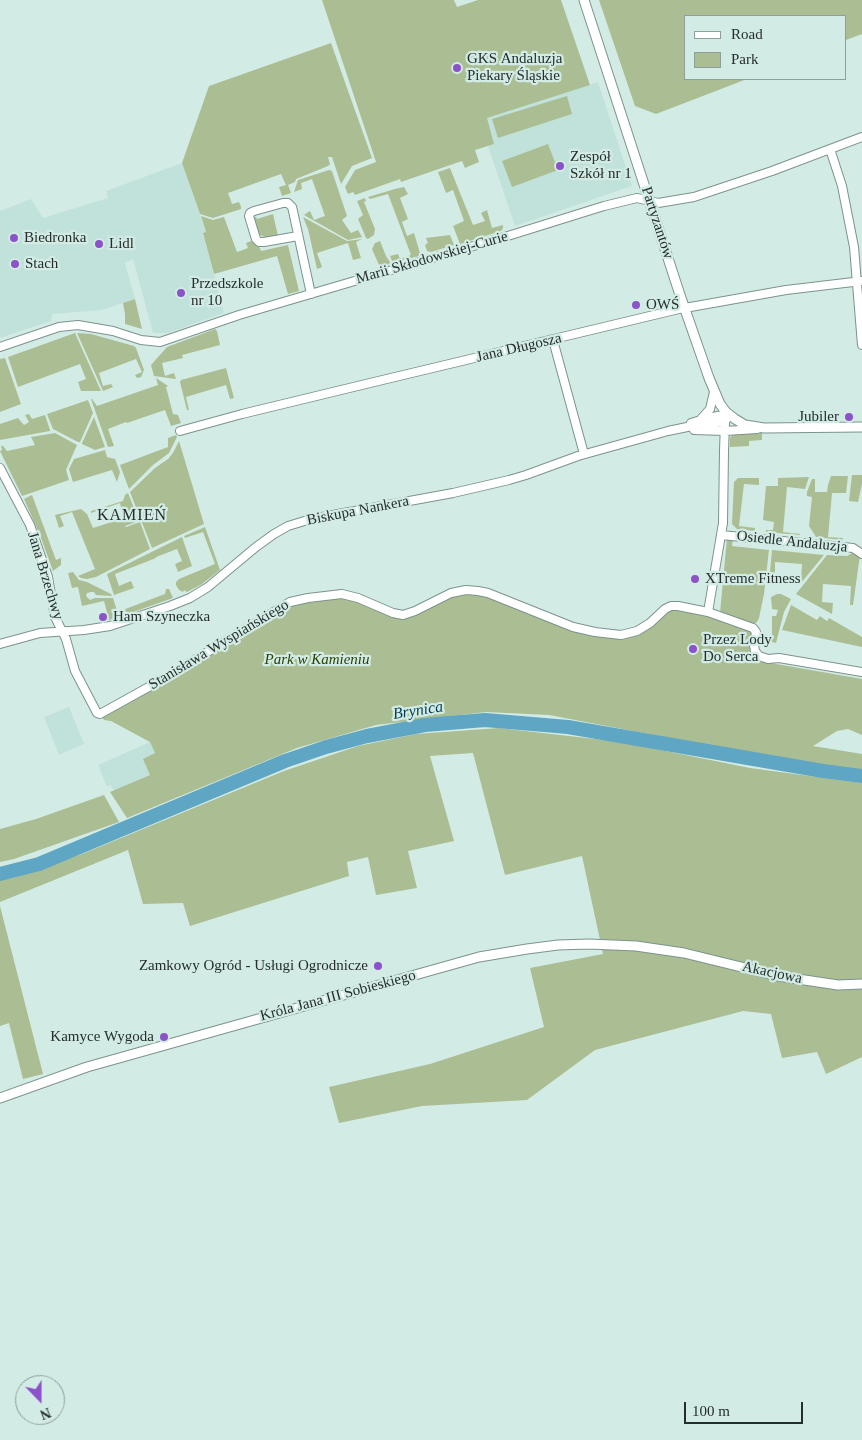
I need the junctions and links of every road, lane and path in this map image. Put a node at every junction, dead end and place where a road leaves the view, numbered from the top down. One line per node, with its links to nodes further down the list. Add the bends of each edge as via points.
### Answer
1 (584, 0): 4 (street, Partyzantów)
2 (862, 137): 3 (street, Marii Skłodowskiej-Curie)
3 (830, 149): 4 (street, Marii Skłodowskiej-Curie, via 694,197 658,203); 6 (street, via 848,211)
4 (650, 201): 7 (street, Marii Skłodowskiej-Curie, via 637,198 604,206); 8 (street, Partyzantów)
5 (298, 236): 5 (street, via 293,211 288,204 250,213 259,242); 7 (street)
6 (860, 281): 8 (street, Jana Długosza); 10 (street)
7 (311, 294): 11 (street, Marii Skłodowskiej-Curie, via 160,342 78,325 59,326)
8 (685, 308): 9 (street, Jana Długosza); 12 (street, Partyzantów)
9 (553, 340): 18 (street, Jana Długosza); 19 (street)
10 (862, 344)
11 (0, 347)
12 (714, 392): 13 (street, via 710,410); 14 (street, Partyzantów)
13 (701, 420): 14 (street, Biskupa Nankera); 16 (street, Biskupa Nankera)
14 (726, 422): 16 (street, Biskupa Nankera); 17 (street); 17 (street, via 735,420); 21 (street, Osiedle Andaluzja)
15 (862, 427): 17 (street)
16 (680, 428): 19 (street, Biskupa Nankera)
17 (764, 428)
18 (180, 431)
19 (584, 454): 24 (street, Biskupa Nankera, via 509,480 295,524 267,539 190,598 110,626)
20 (0, 468): 24 (street, Jana Brzechwy, via 30,525)
21 (721, 535): 22 (street, Osiedle Andaluzja, via 854,548); 23 (street, Osiedle Andaluzja)
22 (862, 554)
23 (708, 612): 24 (street, Stanisława Wyspiańskiego, via 671,606 637,631 621,635 569,626 478,591 451,593 403,615 350,595 303,599 282,606 100,714 96,713 75,670); 26 (street, Stanisława Wyspiańskiego, via 753,628 756,632 755,651 759,656)
24 (62, 631): 25 (street, Biskupa Nankera, via 40,633)
25 (0, 644)
26 (862, 672)
27 (684, 953): 28 (street, Akacjowa, via 778,976 838,985); 29 (street, Króla Jana III Sobieskiego, via 636,946 566,945 527,948 479,958 87,1066)
28 (862, 984)
29 (0, 1098)

